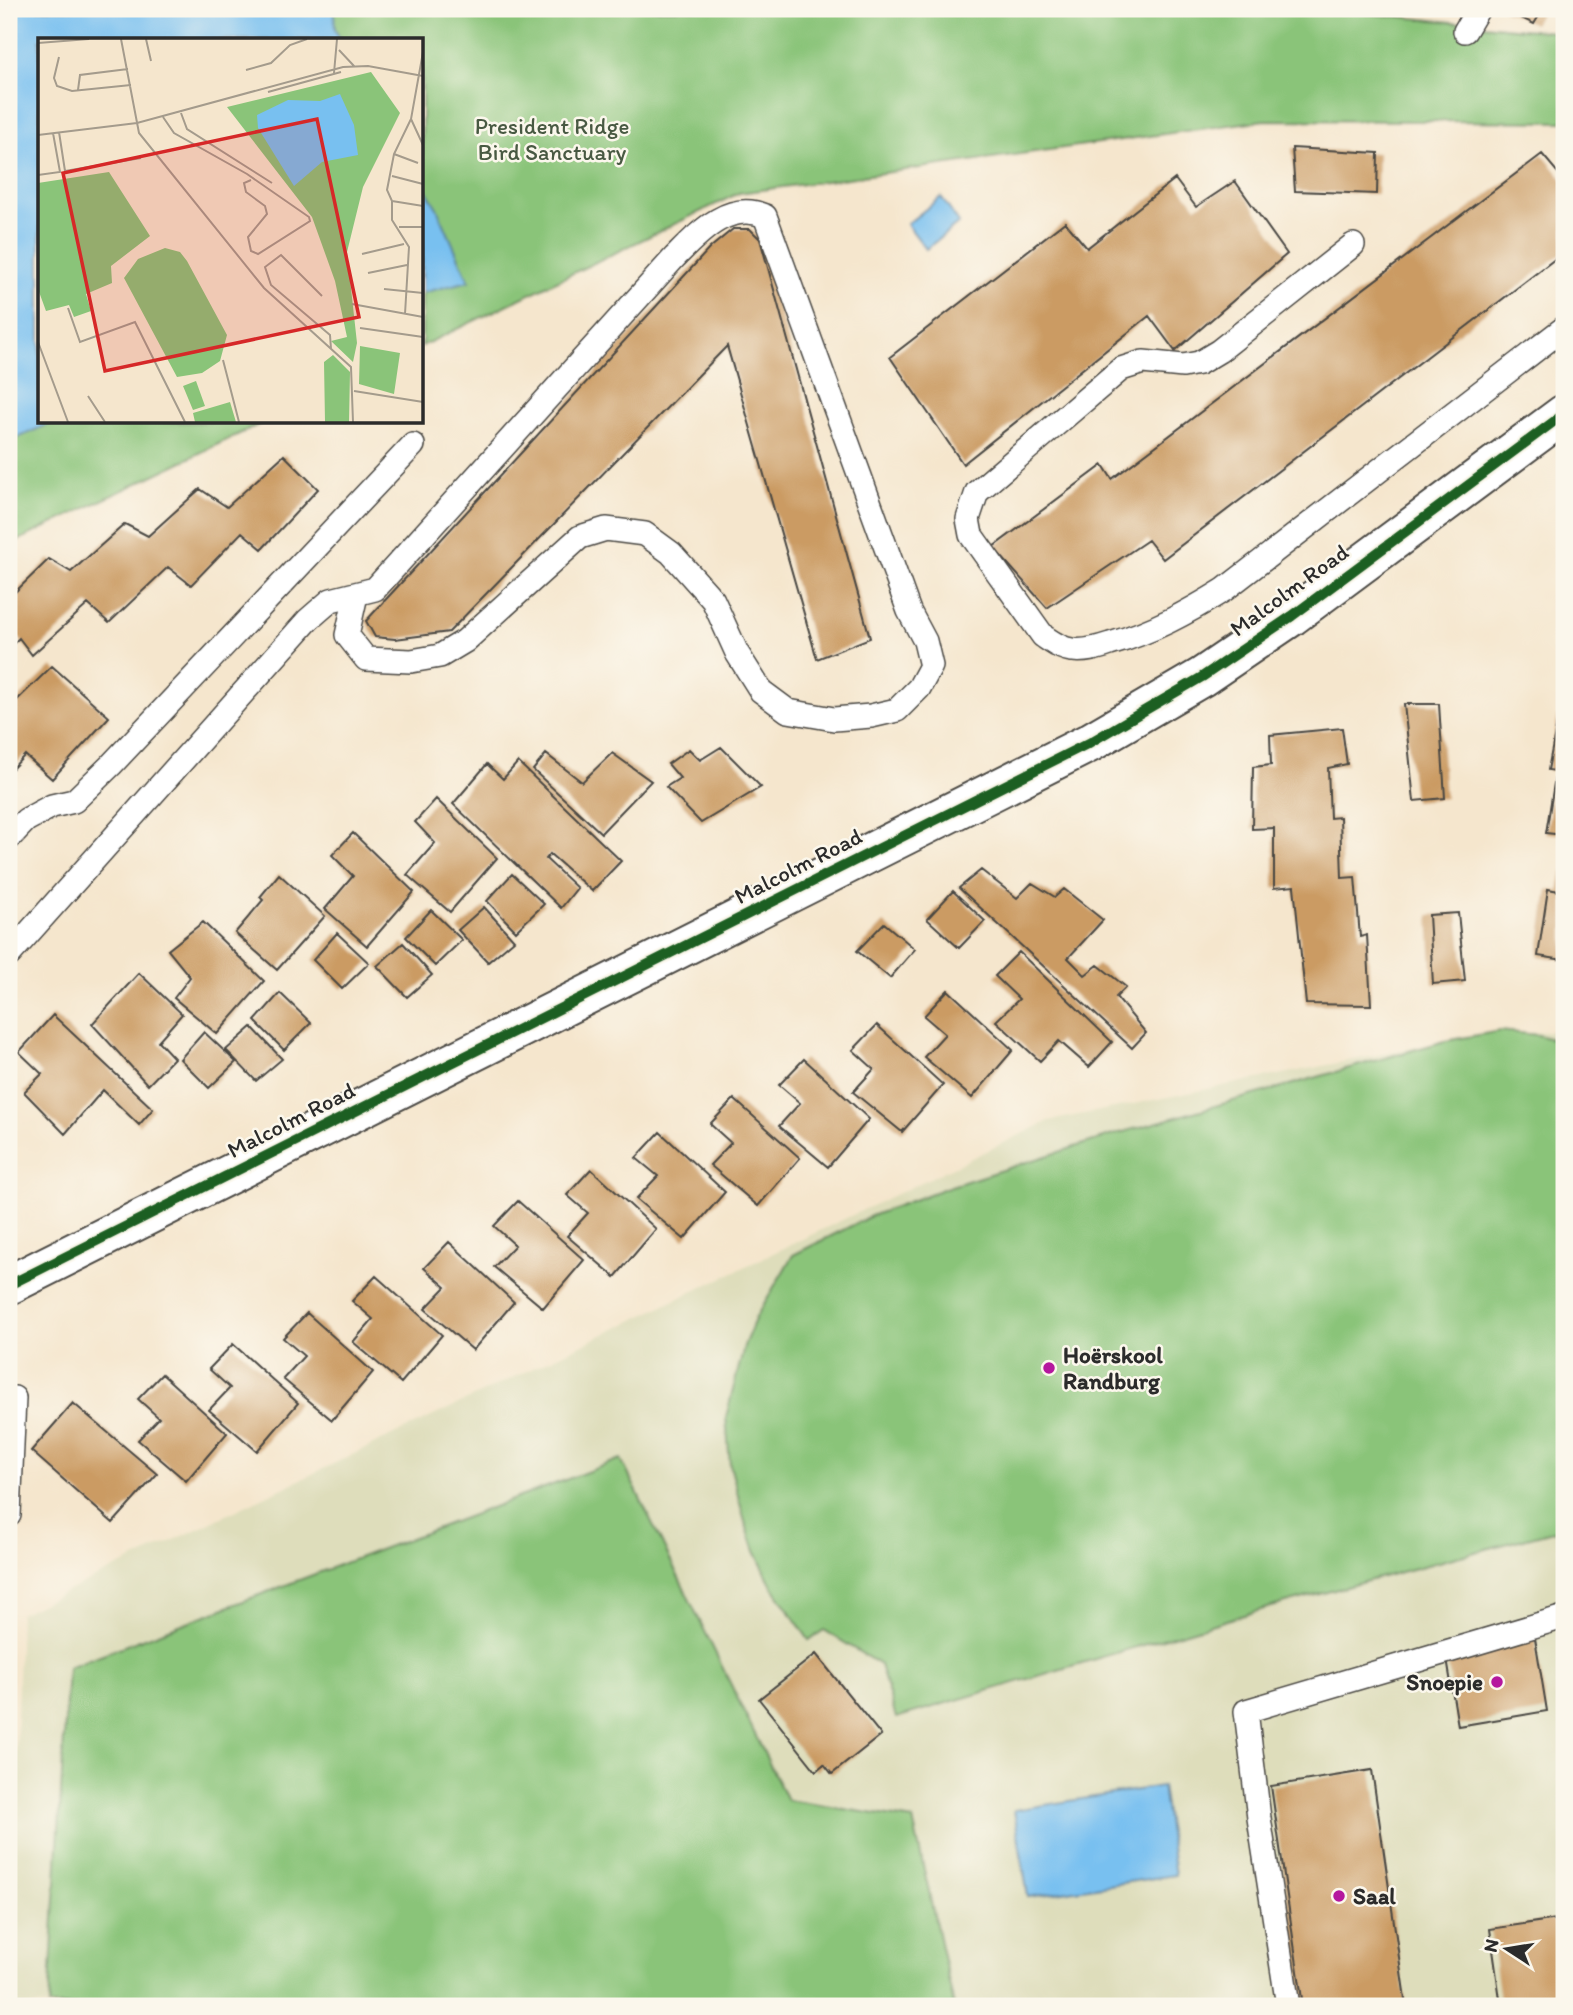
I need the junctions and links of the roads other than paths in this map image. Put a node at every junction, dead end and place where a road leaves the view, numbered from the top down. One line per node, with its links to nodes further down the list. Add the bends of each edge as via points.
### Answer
1 (1478, 9): 2 (lane)
2 (1465, 31)
3 (1353, 245): 4 (lane, via 1199,363 1143,362 1121,369 977,492 968,519 971,535 1043,636 1072,650 1092,649 1143,635 1188,613)
4 (1564, 328)
5 (1564, 414): 10 (street, Malcolm Road, via 1292,616 1202,677 1089,743)
6 (413, 445): 8 (lane, via 74,801 26,820)
7 (356, 595): 7 (lane, via 375,589 707,225 730,214 752,211 765,216 931,666 919,688 897,710 834,719 788,711 761,691 713,600 671,553 645,534 606,529 580,537 465,641 440,656 411,661 366,659 347,635); 9 (lane, via 331,600 308,620)
8 (9, 838)
9 (9, 955)
10 (9, 1286)
11 (14, 1398): 12 (lane)
12 (9, 1515)
13 (1564, 1617): 14 (lane, via 1247,1712)
14 (1288, 2006)

